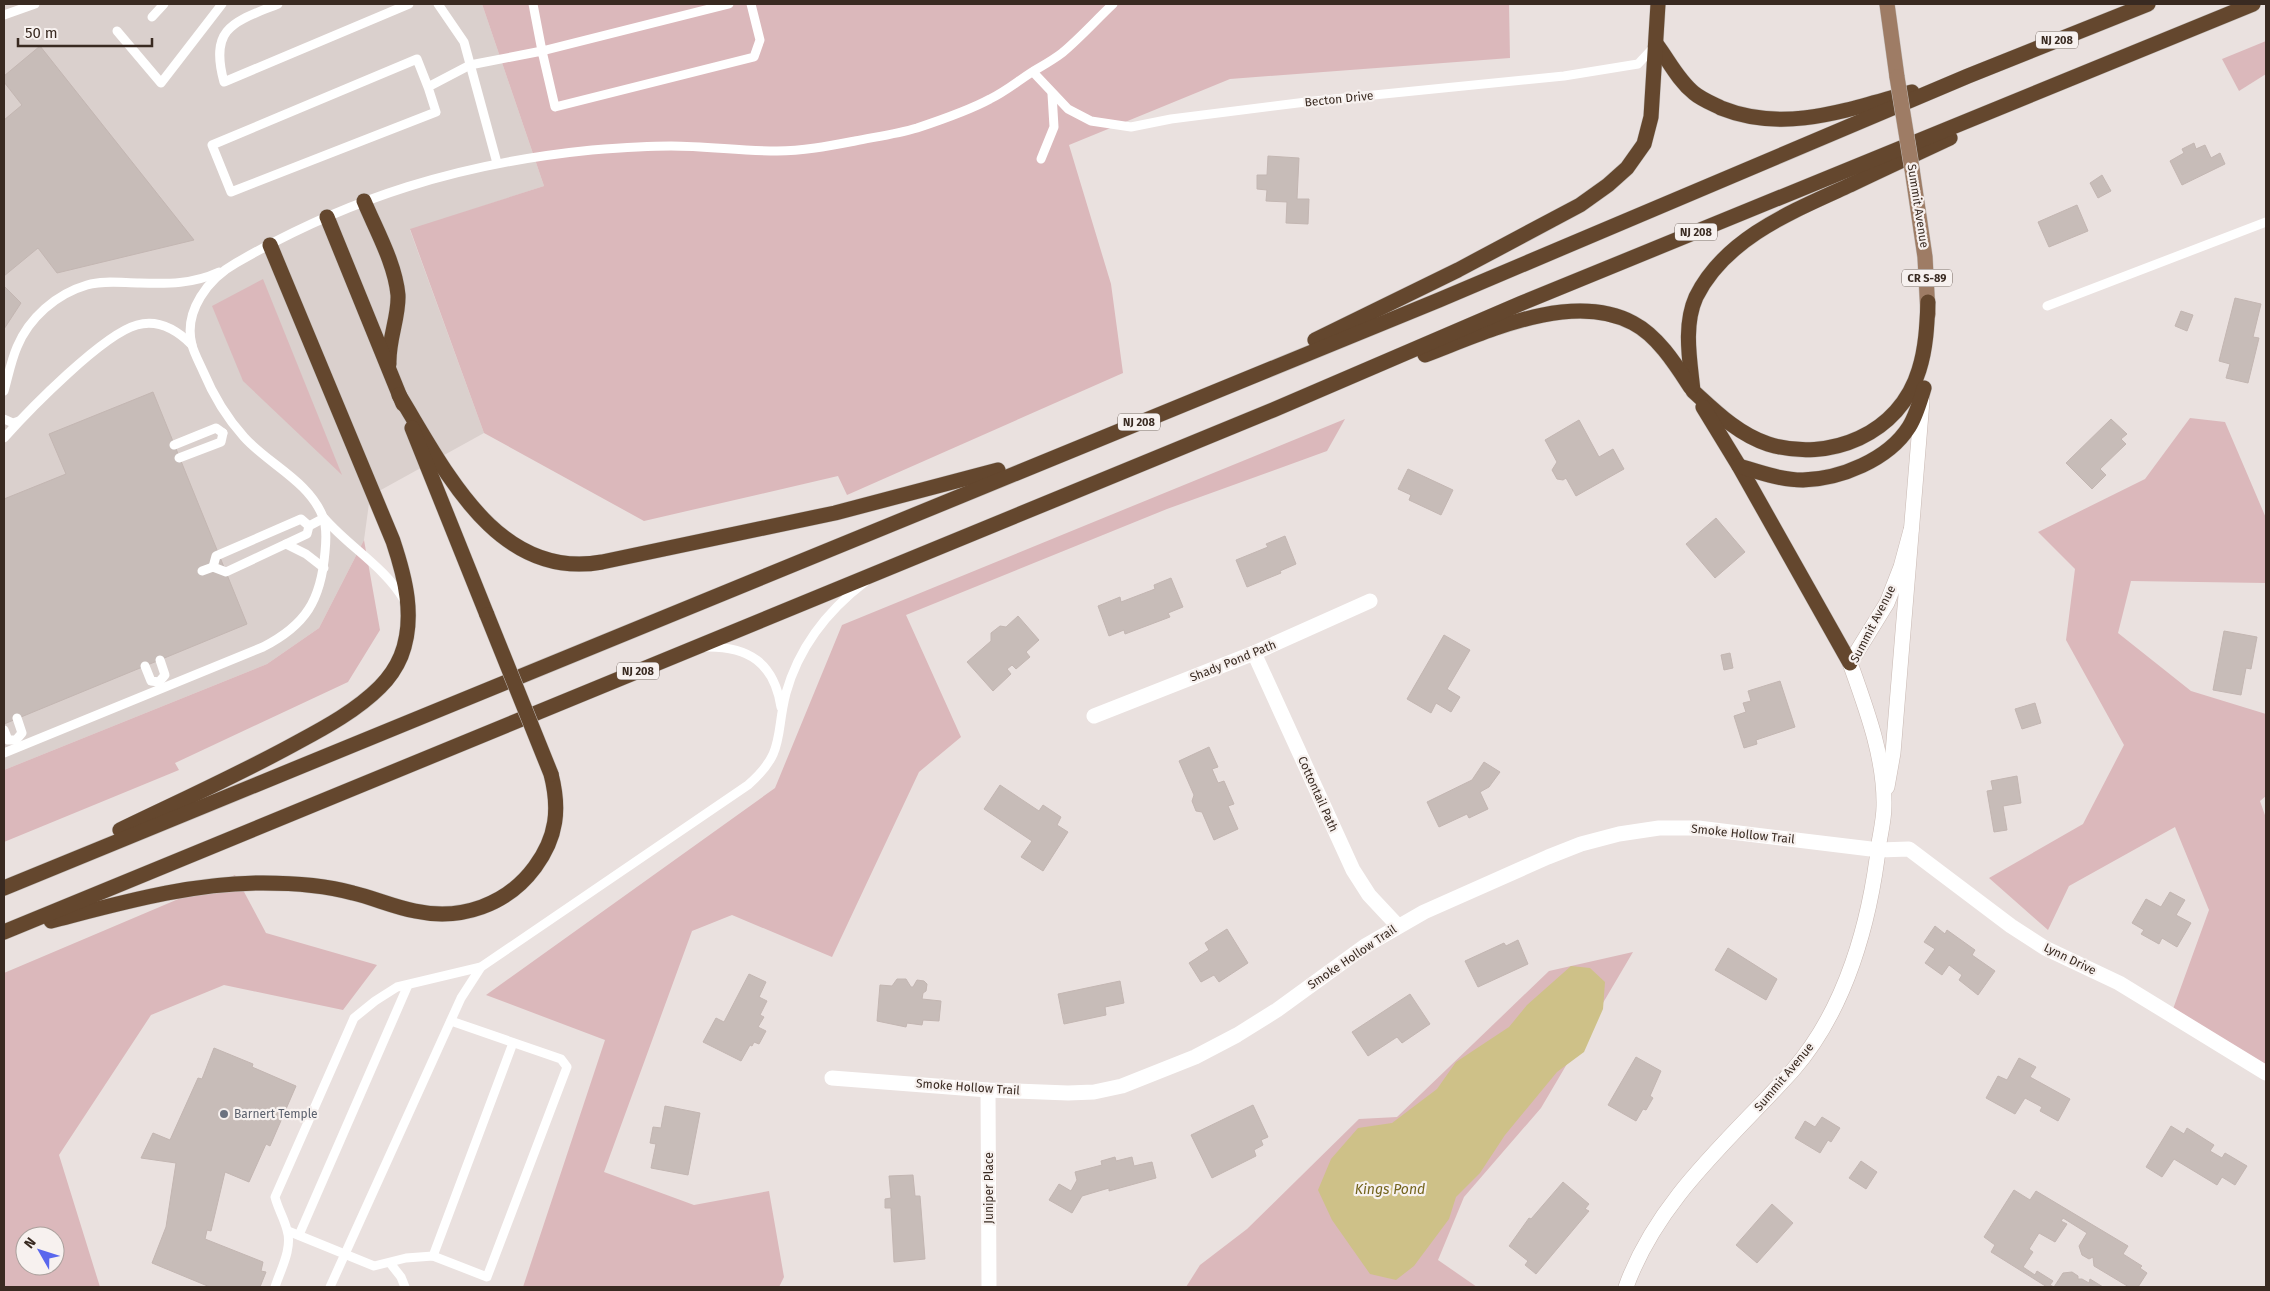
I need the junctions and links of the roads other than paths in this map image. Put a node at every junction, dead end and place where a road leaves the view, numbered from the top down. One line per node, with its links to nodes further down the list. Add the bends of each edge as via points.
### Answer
1 (35, 4): 16 (lane)
2 (164, 4): 17 (lane)
3 (222, 4): 18 (lane, via 161,84)
4 (278, 4): 15 (lane, via 235,21 228,30 221,43 218,61 224,82)
5 (410, 4): 15 (lane)
6 (438, 4): 22 (lane, via 464,42)
7 (533, 4): 20 (lane)
8 (729, 4): 20 (lane)
9 (751, 4): 20 (lane, via 760,40 754,57 555,108)
10 (1113, 4): 23 (lane, via 1061,53)
11 (1658, 4): 19 (highway)
12 (1887, 4): 34 (main road, Summit Avenue / CR S-89, bridge, via 1925,257)
13 (2148, 4): 24 (highway, NJ 208)
14 (2253, 4): 21 (highway, NJ 208)
15 (396, 6)
16 (4, 15)
17 (152, 17)
18 (117, 31)
19 (1657, 45): 24 (highway, via 1679,78 1695,94 1742,116 1768,120 1801,119 1833,113); 26 (lane, Becton Drive, via 1638,64 1564,76 1305,102 1131,127 1091,121 1068,109); 41 (highway, via 1651,117 1644,144 1627,168 1608,185 1580,205 1458,270)
20 (542, 51): 22 (lane)
21 (2120, 58): 40 (highway, via 1822,198 1751,236 1713,270 1696,298 1688,332); 43 (highway, NJ 208, via 1522,303)
22 (470, 65): 25 (lane); 28 (lane)
23 (1032, 72): 26 (lane, Becton Drive); 28 (lane, via 990,100 914,129 813,149 779,151 671,146 552,155)
24 (1968, 76): 41 (highway, NJ 208)
25 (428, 87): 25 (lane, via 436,112 231,192 212,145 417,59)
26 (1052, 94): 27 (lane, via 1054,127)
27 (1041, 159)
28 (497, 163): 29 (lane, via 423,180)
29 (364, 201): 30 (lane); 37 (highway, via 391,267 398,297 390,339)
30 (326, 217): 32 (lane); 37 (highway)
31 (2266, 222): 35 (lane)
32 (270, 245): 33 (lane); 62 (highway, via 393,541 406,589)
33 (232, 264): 36 (lane, via 198,301 192,317); 39 (lane, via 218,273 188,283 108,282 67,292 36,317 26,331 17,347)
34 (1928, 302): 38 (main road, Summit Avenue / CR S-89); 40 (highway, via 1926,342 1919,372 1902,406 1876,429 1848,444 1824,450 1794,450 1767,443 1730,424)
35 (2047, 306)
36 (192, 345): 45 (lane, via 183,335 161,325 137,325 127,329 79,365); 46 (lane, via 210,389)
37 (390, 370): 42 (highway)
38 (1924, 388): 52 (highway, via 1908,428 1890,448 1861,465 1836,475 1802,480); 55 (street, Summit Avenue / CR S-89)
39 (4, 391)
40 (1693, 391): 43 (highway, via 1654,340 1633,323 1602,312 1579,311 1515,322); 52 (highway)
41 (1208, 394): 50 (highway, NJ 208)
42 (400, 395): 50 (highway, via 450,476 487,522 523,552 564,564 602,562 835,513); 79 (highway, bridge, via 551,774 557,805 552,834 541,860 514,890 497,902 456,914 414,911 332,888 288,883 239,883 158,894)
43 (1273, 410): 60 (highway, NJ 208)
44 (4, 419): 45 (lane)
45 (19, 421): 48 (lane)
46 (236, 428): 47 (lane); 53 (lane, via 312,498)
47 (223, 433): 49 (lane, via 216,428); 51 (lane, via 221,442)
48 (4, 438)
49 (174, 445)
50 (1069, 450): 77 (highway, NJ 208)
51 (179, 458)
52 (1739, 466): 66 (highway)
53 (324, 518): 54 (lane); 58 (lane); 62 (lane, via 390,580 405,601)
54 (309, 526): 56 (lane, via 307,534); 57 (lane, via 301,519 216,556)
55 (1910, 530): 66 (street, Summit Avenue / CR S-89, via 1901,567 1886,603); 75 (street, Summit Avenue / CR S-89, via 1893,753)
56 (286, 544): 57 (lane, via 226,572); 58 (lane)
57 (213, 567): 59 (lane)
58 (324, 568): 68 (lane, via 314,603 286,634 263,647)
59 (202, 572)
60 (877, 573): 63 (highway, NJ 208); 69 (lane, via 840,603 810,638 792,676)
61 (1370, 601): 64 (street, Shady Pond Path)
62 (408, 612): 77 (highway, via 407,635 392,674 379,688 341,716 259,763)
63 (695, 648): 69 (lane, via 727,648 753,657 773,679); 79 (highway, NJ 208)
64 (1254, 653): 70 (street, Shady Pond Path); 78 (street, Cottontail Path, via 1353,870 1369,895)
65 (160, 660): 68 (lane, via 165,675)
66 (1850, 663): 75 (street, Summit Avenue / CR S-89, via 1868,712 1880,767)
67 (145, 666): 68 (lane, via 152,681)
68 (160, 686): 73 (lane)
69 (782, 712): 80 (lane, via 780,734 764,772)
70 (1094, 716)
71 (17, 718): 73 (lane, via 22,733)
72 (4, 730): 73 (lane, via 8,740)
73 (17, 744): 74 (lane)
74 (4, 753)
75 (1884, 805): 76 (street, Summit Avenue / CR S-89)
76 (1879, 850): 78 (street, Smoke Hollow Trail, via 1698,828 1659,828 1620,834 1548,857); 84 (street, Lynn Drive, via 1909,849 2031,939 2119,983); 96 (street, Summit Avenue / CR S-89, via 1865,922 1842,990 1821,1031 1795,1068 1698,1169 1670,1205 1647,1242)
77 (4, 886)
78 (1398, 926): 86 (street, Smoke Hollow Trail, via 1253,1025 1151,1076 1094,1092)
79 (4, 933)
80 (480, 967): 81 (lane); 82 (lane)
81 (408, 985): 87 (lane, via 382,996 354,1018 275,1197 278,1212); 88 (lane)
82 (451, 1021): 83 (lane); 89 (lane)
83 (513, 1043): 90 (lane); 90 (lane, via 561,1059 567,1067 487,1277)
84 (2266, 1073)
85 (832, 1078): 86 (street, Smoke Hollow Trail)
86 (988, 1090): 95 (street, Juniper Place)
87 (288, 1231): 88 (lane); 92 (lane, via 289,1245)
88 (299, 1235): 89 (lane)
89 (345, 1253): 91 (lane, via 374,1266); 93 (lane)
90 (433, 1256): 91 (lane)
91 (390, 1263): 94 (lane)
92 (275, 1287)
93 (330, 1287)
94 (405, 1287)
95 (989, 1287)
96 (1626, 1287)

